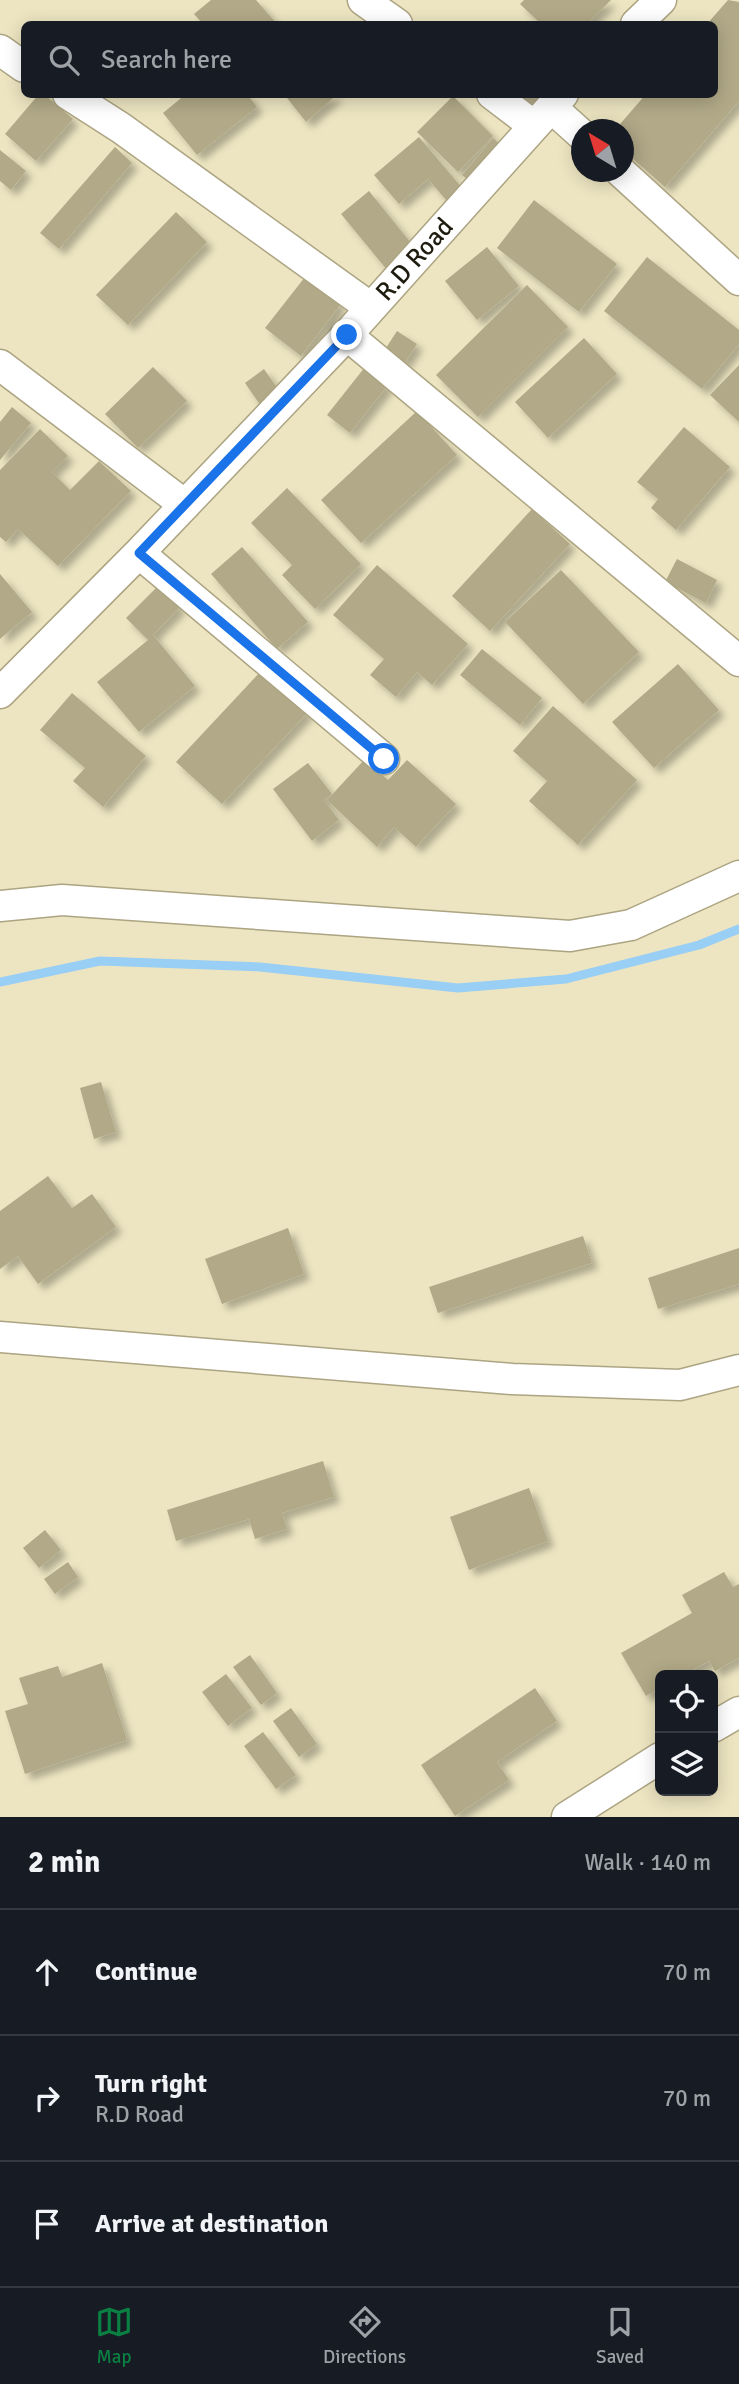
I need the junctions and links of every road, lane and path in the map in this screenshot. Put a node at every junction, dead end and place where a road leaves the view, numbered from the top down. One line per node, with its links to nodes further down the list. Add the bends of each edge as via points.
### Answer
1 (363, 0): 3 (street)
2 (661, 0): 4 (street)
3 (393, 21)
4 (639, 21)
5 (0, 50): 6 (street)
6 (21, 65)
7 (74, 98): 13 (street)
8 (507, 98): 9 (street)
9 (549, 109): 10 (street); 13 (street, R.D Road)
10 (571, 126)
11 (632, 182): 12 (street)
12 (739, 280)
13 (370, 308): 14 (street, R.D Road)
14 (347, 335): 16 (street, R.D Road); 18 (street)
15 (0, 365): 16 (street)
16 (185, 505): 17 (street, R.D Road)
17 (139, 553): 19 (street, R.D Road); 20 (street)
18 (739, 661)
19 (0, 693)
20 (384, 759)
21 (739, 876): 22 (street, via 631,925 570,936 62,900)
22 (0, 906)
23 (0, 1338): 24 (street, via 512,1379 680,1385)
24 (739, 1370)
25 (739, 1712): 26 (street)
26 (718, 1724)
27 (655, 1761): 28 (street)
28 (567, 1817)

